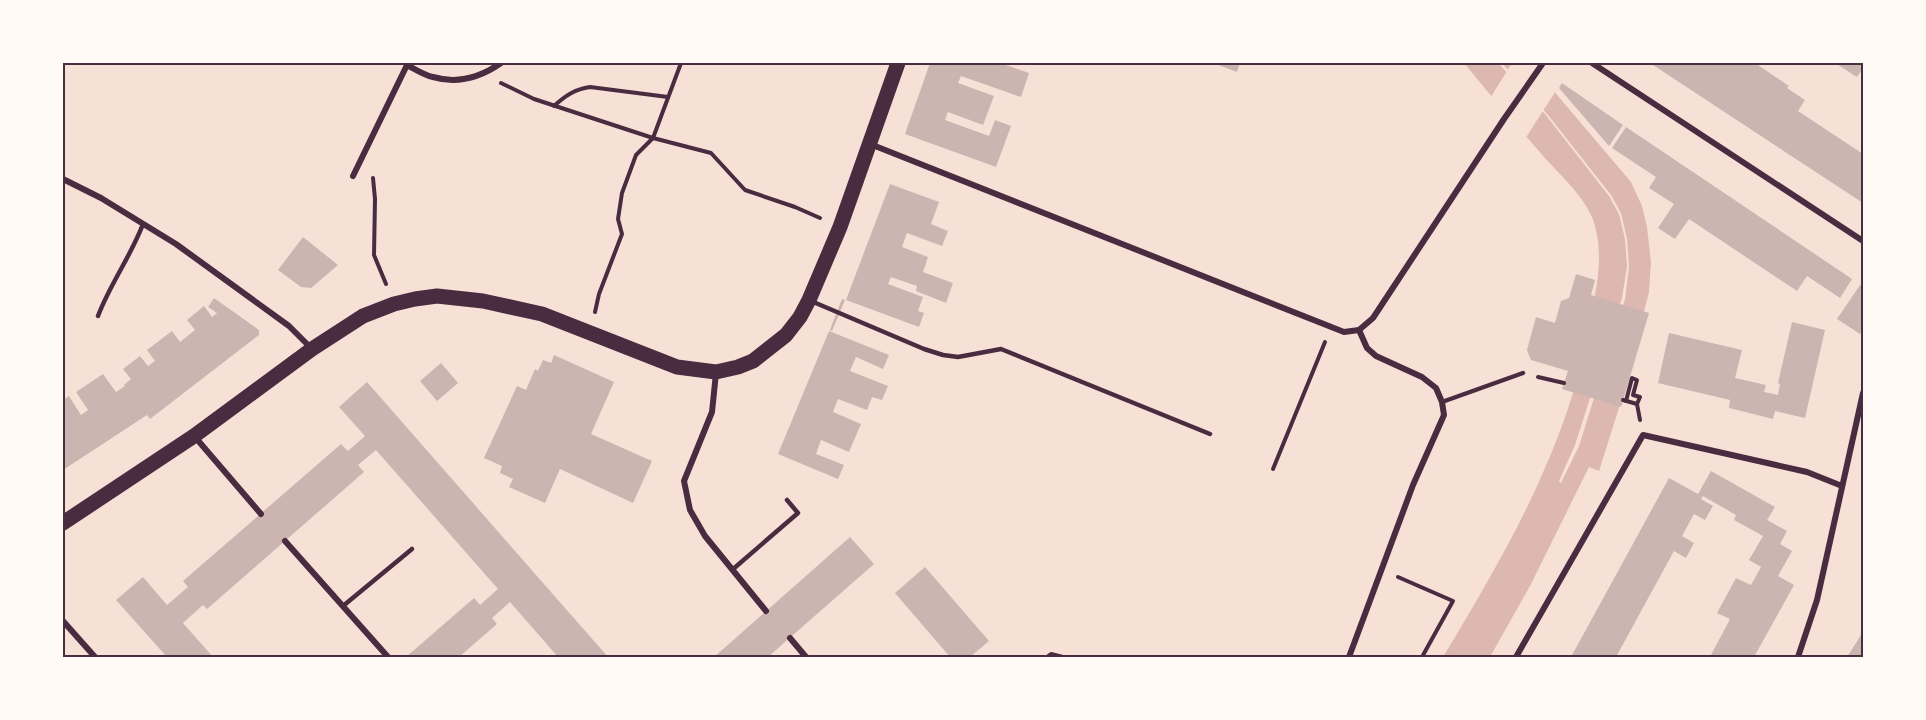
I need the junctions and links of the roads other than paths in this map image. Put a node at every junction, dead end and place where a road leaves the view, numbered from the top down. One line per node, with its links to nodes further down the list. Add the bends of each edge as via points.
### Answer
1 (501, 63): 5 (street, via 474,78 456,80 433,78)
2 (898, 63): 6 (main road)
3 (1543, 63): 13 (street, via 1392,291)
4 (1592, 63): 10 (street)
5 (405, 64): 7 (street)
6 (870, 144): 11 (main road); 13 (street, via 1332,328 1344,332)
7 (353, 176)
8 (63, 179): 9 (street)
9 (143, 224): 12 (lane); 14 (street, via 289,326)
10 (1863, 241)
11 (809, 300): 15 (main road, via 786,335 771,348 738,367); 19 (lane, via 943,355 958,357 1001,349)
12 (98, 316)
13 (1359, 330): 18 (street, via 1367,348 1376,356 1422,377 1436,388)
14 (312, 349): 15 (main road, via 363,316 394,304 437,296 542,314 677,367); 20 (main road)
15 (716, 372): 27 (street, via 712,412 684,481 690,510 705,537)
16 (1523, 373): 18 (lane)
17 (1863, 393): 21 (street)
18 (1442, 402): 35 (street, via 1444,415 1413,485)
19 (1210, 434)
20 (194, 436): 23 (street); 24 (main road)
21 (1842, 486): 36 (street, via 1807,472 1643,435); 37 (street, via 1817,600)
22 (787, 500): 27 (lane, via 798,513)
23 (261, 514)
24 (63, 523)
25 (285, 541): 28 (street)
26 (412, 549): 28 (lane)
27 (732, 570): 29 (street)
28 (343, 606): 33 (street)
29 (765, 611)
30 (63, 621): 32 (street)
31 (790, 638): 34 (street)
32 (95, 657)
33 (388, 657)
34 (806, 657)
35 (1349, 657)
36 (1516, 657)
37 (1798, 657)

